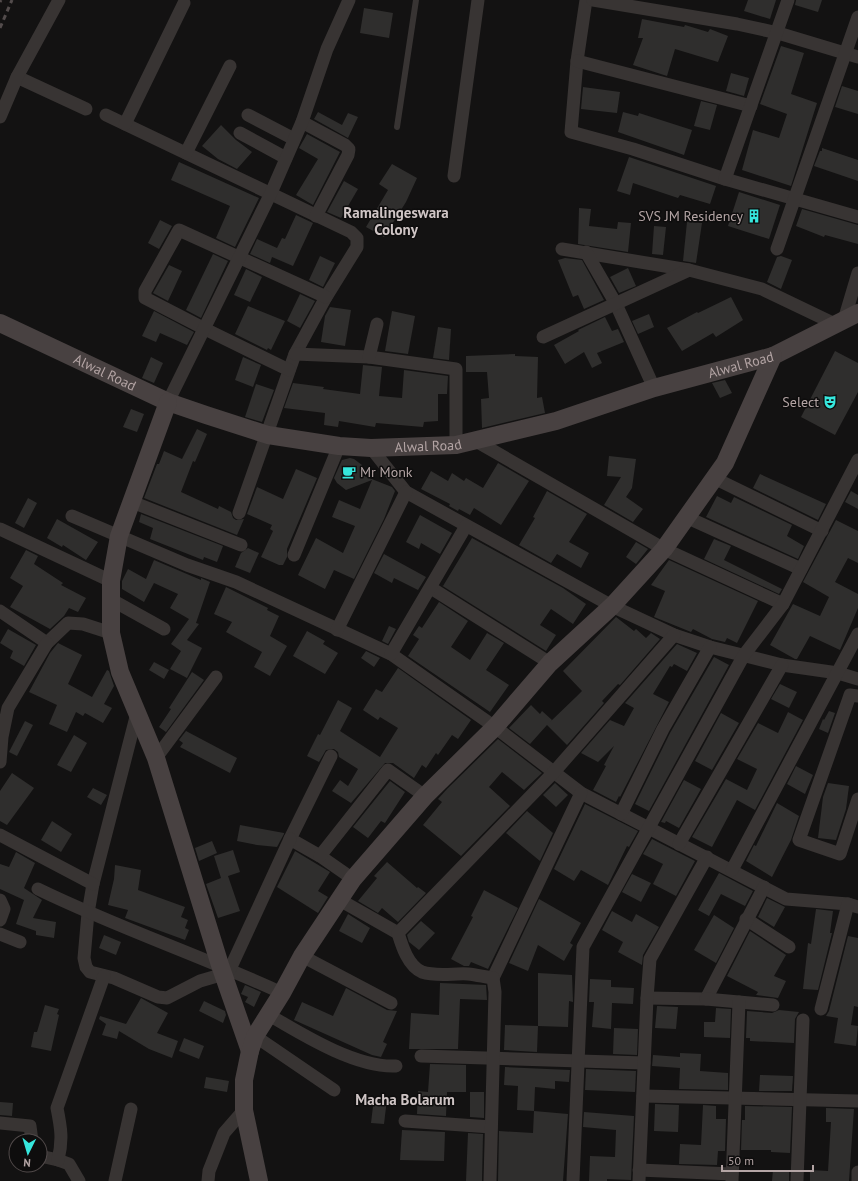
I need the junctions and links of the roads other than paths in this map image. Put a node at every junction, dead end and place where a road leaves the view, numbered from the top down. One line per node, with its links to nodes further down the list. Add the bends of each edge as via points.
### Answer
1 (59, 0): 15 (street)
2 (349, 0): 21 (street, via 327,49)
3 (416, 0): 23 (lane)
4 (478, 0): 28 (street)
5 (586, 0): 13 (street)
6 (593, 0): 10 (street)
7 (788, 0): 10 (street)
8 (184, 2): 22 (street)
9 (858, 17): 11 (street)
10 (778, 32): 11 (street); 16 (street)
11 (845, 53): 12 (street); 31 (street)
12 (858, 57)
13 (577, 61): 16 (street); 29 (street, via 571,132)
14 (230, 66): 26 (street)
15 (17, 77): 17 (street); 20 (street)
16 (751, 106): 29 (street)
17 (86, 109)
18 (106, 115): 22 (street)
19 (248, 115): 25 (street)
20 (0, 117)
21 (302, 122): 25 (street); 32 (street, via 349,149)
22 (125, 124): 26 (street)
23 (397, 127)
24 (240, 133): 27 (street)
25 (290, 137): 27 (street)
26 (186, 153): 30 (street)
27 (282, 156): 30 (street)
28 (454, 176)
29 (725, 179): 31 (street)
30 (271, 193): 32 (street); 37 (street)
31 (794, 198): 33 (street); 35 (street)
32 (316, 216): 40 (street, via 351,232 357,238 357,247)
33 (858, 217)
34 (562, 249): 36 (street)
35 (777, 249)
36 (586, 252): 38 (street); 41 (street)
37 (239, 257): 40 (street); 45 (street); 45 (street, via 179,230 145,291 145,298)
38 (689, 270): 41 (street); 42 (street, via 762,289)
39 (858, 273): 42 (street)
40 (326, 297): 47 (street)
41 (616, 304): 46 (street); 51 (street)
42 (846, 319): 48 (street, Alwal Road)
43 (0, 323): 52 (street, Alwal Road)
44 (377, 324): 49 (street)
45 (205, 330): 50 (street); 52 (street)
46 (543, 337)
47 (294, 354): 49 (street); 50 (street)
48 (774, 356): 51 (street, Alwal Road); 59 (street, via 725,462)
49 (369, 357): 56 (street, via 456,369)
50 (290, 370): 53 (street)
51 (654, 388): 54 (street, Alwal Road, via 556,421)
52 (168, 402): 53 (street, Alwal Road); 61 (street)
53 (268, 435): 55 (street, Alwal Road); 62 (street)
54 (476, 441): 56 (street, Alwal Road); 70 (street)
55 (339, 446): 57 (street, Alwal Road); 71 (street)
56 (456, 446): 57 (street, Alwal Road)
57 (371, 448): 60 (street)
58 (858, 460): 67 (street)
59 (714, 478): 64 (street); 67 (street)
60 (406, 492): 65 (street); 80 (street)
61 (132, 502): 68 (street); 69 (street)
62 (239, 512)
63 (72, 516): 68 (street)
64 (686, 517): 70 (street); 72 (street)
65 (466, 526): 74 (street); 77 (street)
66 (0, 529): 73 (street)
67 (822, 531): 72 (street)
68 (119, 536): 73 (street); 80 (street, via 187,565 236,582)
69 (241, 544)
70 (664, 549): 76 (street); 77 (street)
71 (294, 555)
72 (801, 569): 76 (street)
73 (111, 581): 75 (street)
74 (431, 588): 86 (street); 88 (street)
75 (110, 599): 79 (street); 81 (street)
76 (783, 604): 87 (street)
77 (612, 606): 83 (street); 88 (street)
78 (2, 617): 84 (street)
79 (164, 629)
80 (337, 630): 86 (street)
81 (111, 633): 84 (street, via 83,624 68,623); 94 (street, via 120,672)
82 (858, 634): 90 (street)
83 (674, 635): 85 (street); 99 (street)
84 (47, 643): 98 (street, via 8,708)
85 (710, 647): 87 (street); 103 (street, via 663,730)
86 (391, 654): 95 (street)
87 (744, 655): 89 (street); 104 (street)
88 (550, 663): 95 (street)
89 (782, 665): 90 (street); 107 (street)
90 (838, 673): 92 (street); 110 (street)
91 (216, 677): 97 (street)
92 (858, 679)
93 (858, 696): 102 (street, via 850,695 799,840 840,854)
94 (138, 713): 97 (street); 112 (street)
95 (495, 727): 99 (street); 101 (street)
96 (331, 756): 106 (street)
97 (156, 758): 126 (street)
98 (0, 762)
99 (554, 772): 100 (street); 121 (street)
100 (581, 793): 103 (street); 128 (street)
101 (425, 796): 108 (street, via 388,770); 111 (street)
102 (858, 799)
103 (621, 814): 104 (street)
104 (648, 828): 107 (street); 141 (street, via 583,948)
105 (0, 835): 112 (street)
106 (290, 839): 108 (street); 126 (street)
107 (679, 844): 109 (street)
108 (320, 856): 111 (street)
109 (707, 857): 110 (street); 130 (street, via 650,959)
110 (732, 870): 113 (street)
111 (353, 879): 115 (street)
112 (93, 884): 118 (street)
113 (764, 887): 117 (street, via 786,899); 119 (street)
114 (38, 889): 118 (street)
115 (338, 899): 121 (street); 125 (street)
116 (0, 900): 120 (street, via 4,908)
117 (853, 905): 135 (street)
118 (88, 913): 126 (street); 127 (street, via 85,964 90,972)
119 (746, 919): 124 (street); 131 (street)
120 (0, 920)
121 (398, 933): 128 (street, via 410,962 421,971)
122 (0, 934): 123 (street)
123 (20, 942)
124 (789, 947)
125 (302, 956): 129 (street); 133 (street)
126 (225, 969): 127 (street, via 166,998); 129 (street); 138 (street)
127 (104, 976): 156 (street, via 57,1108 62,1130)
128 (493, 978): 140 (street)
129 (282, 994): 136 (street)
130 (647, 998): 131 (street); 142 (street)
131 (706, 999): 132 (street)
132 (739, 1002): 134 (street); 146 (street)
133 (391, 1003)
134 (773, 1005)
135 (821, 1009)
136 (269, 1015): 138 (street); 143 (street, via 350,1057 376,1066)
137 (803, 1020): 147 (street)
138 (252, 1043): 144 (street); 150 (street, via 244,1080)
139 (421, 1056): 140 (street)
140 (493, 1057): 141 (street); 153 (street)
141 (577, 1059): 142 (street); 165 (street)
142 (644, 1063): 145 (street)
143 (396, 1066)
144 (334, 1090)
145 (643, 1096): 146 (street); 158 (street)
146 (734, 1098): 147 (street); 159 (street)
147 (800, 1100): 148 (street); 166 (street)
148 (858, 1102)
149 (131, 1109): 161 (street)
150 (244, 1110): 162 (street, via 224,1133 209,1171); 163 (street)
151 (405, 1121): 153 (street)
152 (0, 1123): 154 (street, via 30,1126)
153 (492, 1127): 164 (street)
154 (31, 1133)
155 (48, 1158): 156 (street)
156 (58, 1160): 160 (street, via 69,1164)
157 (858, 1172): 167 (street)
158 (639, 1176): 159 (street)
159 (732, 1178)
160 (79, 1181)
161 (115, 1181)
162 (208, 1181)
163 (259, 1181)
164 (490, 1181)
165 (573, 1181)
166 (797, 1181)
167 (858, 1181)

